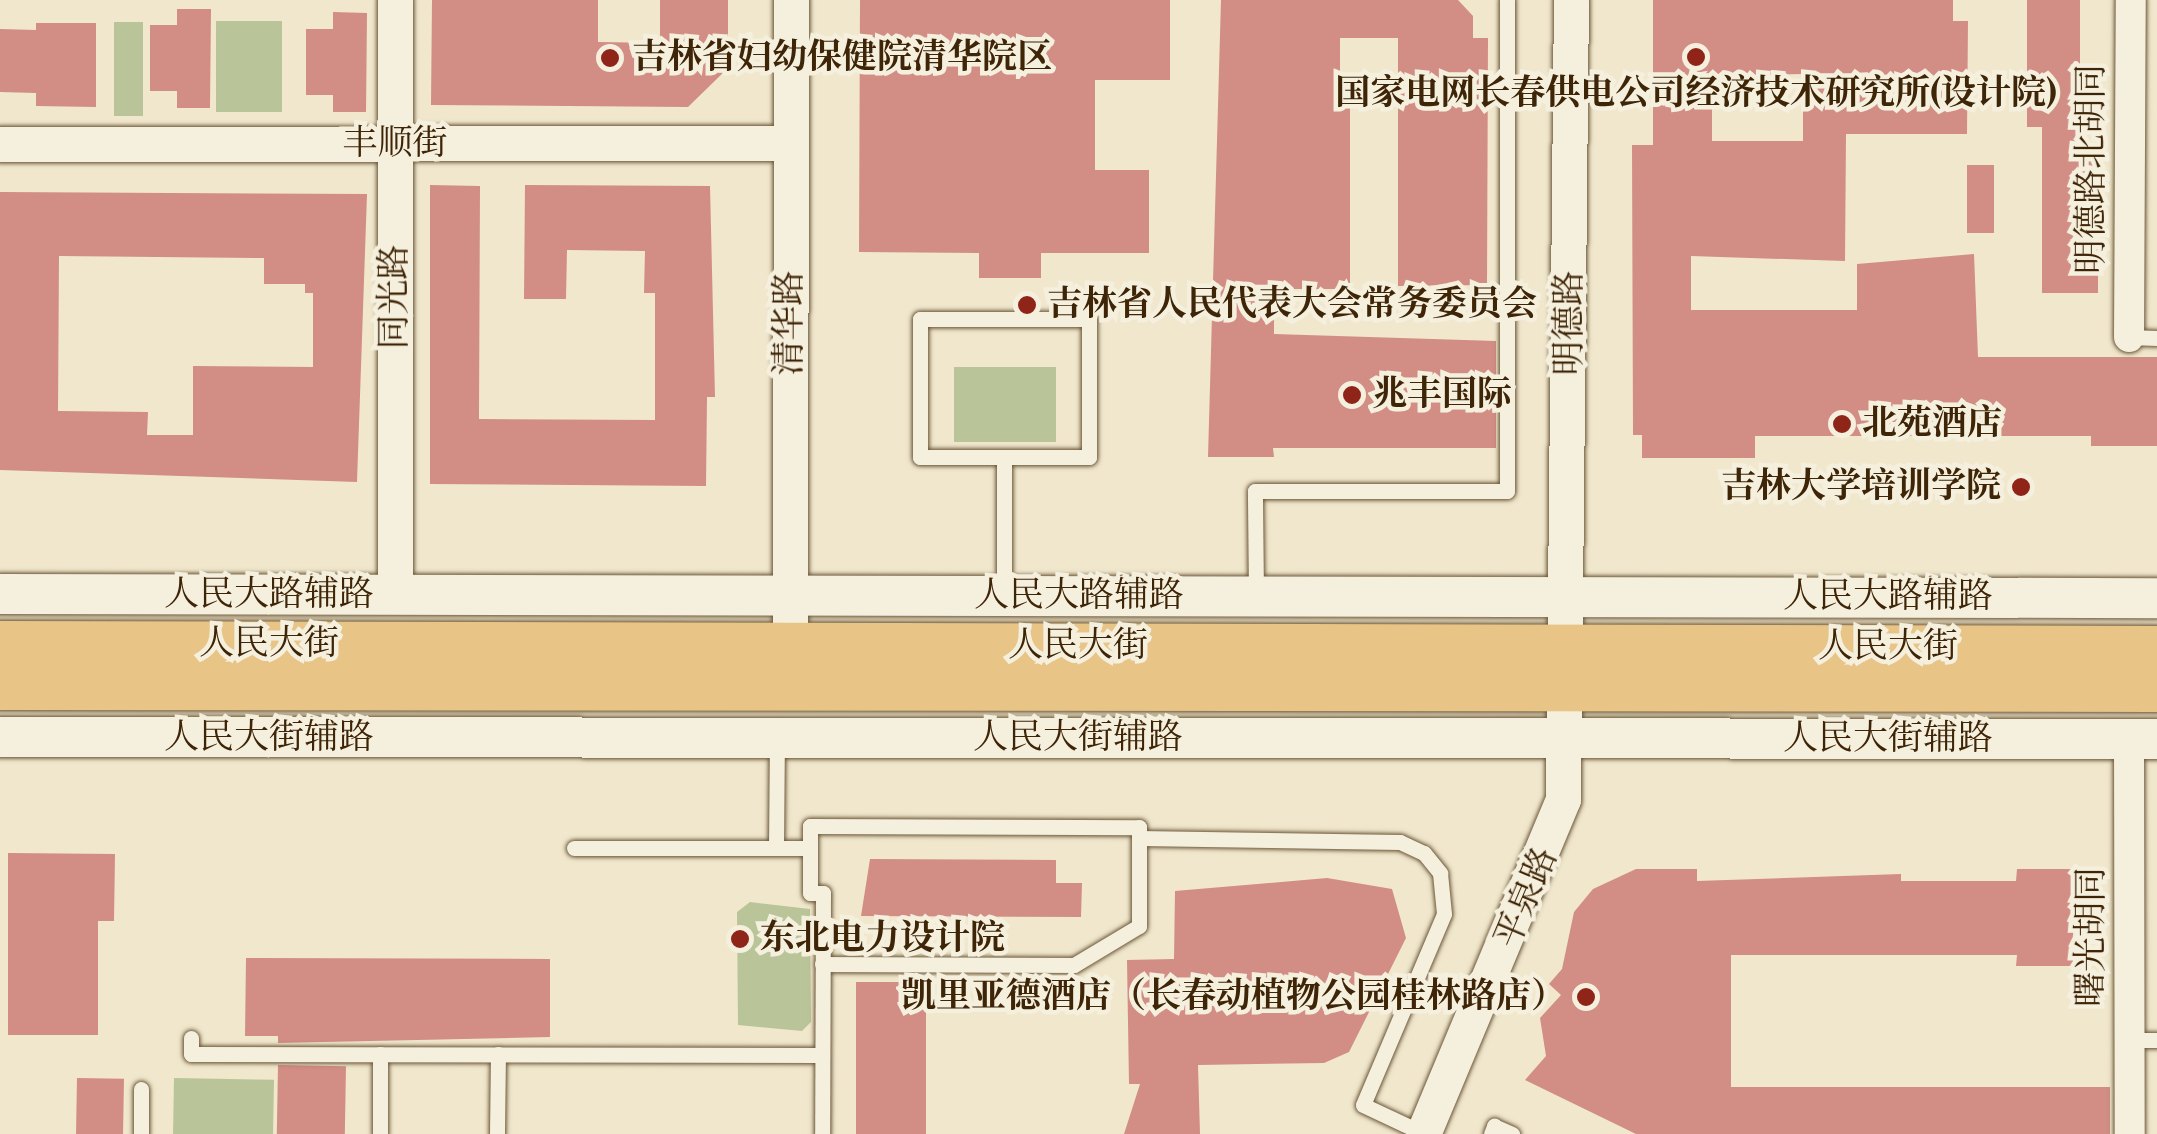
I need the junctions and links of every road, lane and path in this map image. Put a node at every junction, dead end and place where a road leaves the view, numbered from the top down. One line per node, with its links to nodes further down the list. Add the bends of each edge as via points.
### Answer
1 (395, 0): 8 (street, 同光路)
2 (791, 0): 6 (street, 清华路)
3 (1507, 0): 15 (lane, via 1506,491 1255,491)
4 (1571, 0): 16 (street, 明德路)
5 (2131, 0): 9 (street, 明德路北胡同)
6 (790, 143): 8 (street, 丰顺街); 13 (street, 清华路)
7 (0, 144): 8 (street, 丰顺街)
8 (394, 144): 12 (street, 同光路)
9 (2143, 338)
10 (1004, 457): 10 (lane, via 920,457 920,319 1089,319 1089,457); 14 (lane)
11 (0, 594): 12 (main road, 人民大路辅路)
12 (395, 595): 13 (main road, 人民大路辅路)
13 (790, 596): 14 (main road, 人民大路辅路); 19 (street, 清华路)
14 (1004, 596): 15 (main road, 人民大路辅路)
15 (1256, 596): 16 (main road, 人民大路辅路)
16 (1569, 597): 17 (main road, 人民大路辅路); 21 (street, 明德路)
17 (2157, 598)
18 (0, 644): 19 (main road, 人民大街)
19 (790, 645): 21 (main road, 人民大街)
20 (2157, 648): 21 (main road, 人民大街)
21 (1569, 668): 22 (main road, 人民大街); 23 (main road, 人民大街); 26 (street, 平泉路)
22 (0, 687)
23 (2157, 689)
24 (0, 738): 25 (main road, 人民大街辅路)
25 (776, 738): 26 (main road, 人民大街辅路); 30 (lane)
26 (1568, 739): 27 (main road, 人民大街辅路); 43 (street, 平泉路, via 1557,828)
27 (2143, 739): 34 (street, 曙光胡同)
28 (1139, 838): 31 (lane, via 1139,827 810,826); 32 (lane, via 1139,926 1074,965); 43 (lane, via 1368,838 1412,846 1433,862 1444,886 1440,930 1363,1105)
29 (574, 848): 30 (lane)
30 (776, 848): 31 (lane)
31 (810, 848): 32 (lane, via 810,894 822,893)
32 (822, 964): 37 (lane)
33 (191, 1038): 35 (lane, via 191,1054)
34 (2143, 1040): 46 (street, 曙光胡同)
35 (380, 1054): 36 (lane); 40 (lane)
36 (498, 1054): 37 (lane); 41 (lane)
37 (822, 1055): 42 (lane)
38 (141, 1090): 39 (lane)
39 (141, 1134)
40 (380, 1134)
41 (498, 1134)
42 (822, 1134)
43 (1424, 1134)
44 (1491, 1134): 45 (lane, via 1494,1126)
45 (1512, 1134)
46 (2130, 1134)

